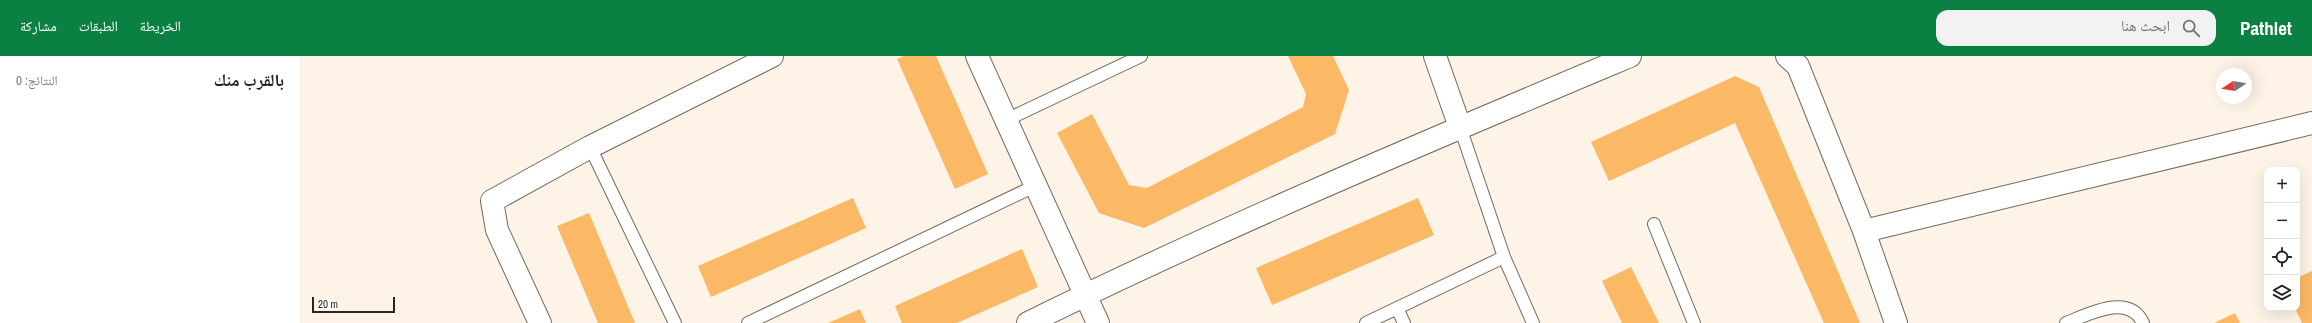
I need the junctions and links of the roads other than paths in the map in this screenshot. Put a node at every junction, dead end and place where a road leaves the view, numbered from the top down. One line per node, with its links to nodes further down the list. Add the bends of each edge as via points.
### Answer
1 (772, 56): 10 (street)
2 (977, 56): 7 (street)
3 (1141, 56): 7 (lane)
4 (1435, 56): 9 (street)
5 (1630, 56): 9 (street)
6 (1787, 56): 13 (street, via 1798,66)
7 (1006, 120): 11 (street)
8 (2312, 123): 13 (street)
9 (1460, 127): 14 (lane); 15 (street)
10 (590, 147): 17 (street, via 492,201 497,230); 18 (lane)
11 (1035, 186): 15 (street); 19 (lane)
12 (1654, 224): 25 (lane)
13 (1864, 231): 26 (street)
14 (1504, 257): 16 (lane); 24 (lane)
15 (1086, 294): 20 (street); 21 (street)
16 (1397, 308): 22 (lane); 23 (lane)
17 (540, 323)
18 (675, 323)
19 (748, 323)
20 (1028, 323)
21 (1098, 323)
22 (1366, 323)
23 (1404, 323)
24 (1533, 323)
25 (1694, 323)
26 (1896, 323)
27 (2066, 323): 28 (lane, via 2109,307 2119,307 2128,309 2140,317)
28 (2142, 323)

